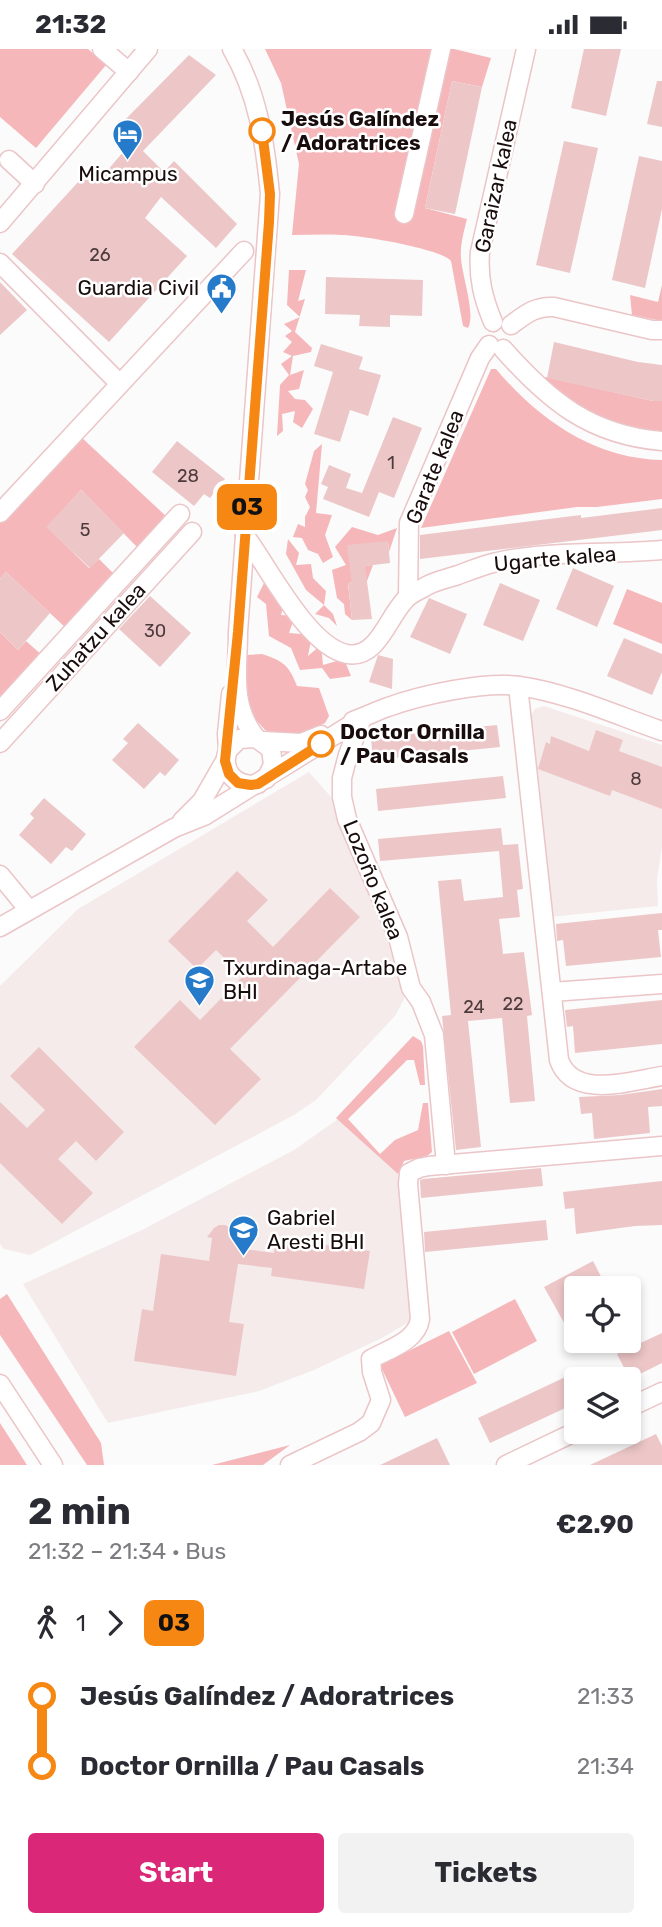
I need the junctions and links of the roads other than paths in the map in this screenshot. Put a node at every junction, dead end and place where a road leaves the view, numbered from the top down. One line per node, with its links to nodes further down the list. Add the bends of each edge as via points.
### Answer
1 (102, 49): 6 (street)
2 (148, 49): 6 (street)
3 (232, 49): 21 (street, via 257,105 270,194)
4 (441, 49): 9 (street)
5 (526, 49): 13 (street, Garaizar kalea, via 480,252 484,300)
6 (129, 72): 8 (street)
7 (9, 160): 8 (street)
8 (36, 184): 10 (street)
9 (404, 214)
10 (0, 223)
11 (244, 251): 16 (street)
12 (0, 263): 16 (street)
13 (502, 323): 14 (street, via 540,306); 15 (street, via 486,331); 15 (street, via 515,334 514,339)
14 (662, 330)
15 (496, 347): 17 (street, via 562,406 595,426); 23 (street, Garate kalea, via 480,358 409,523)
16 (120, 384): 18 (street)
17 (662, 441)
18 (0, 513)
19 (180, 514): 26 (street, Zuhatzu kalea)
20 (192, 532): 30 (street, Zuhatzu kalea)
21 (245, 536): 23 (street, Ugarte kalea, via 302,619 337,651 359,654 369,648); 24 (street)
22 (662, 550): 23 (street, Ugarte kalea, via 494,563 429,584)
23 (408, 596)
24 (238, 632): 29 (street, via 237,698 240,712); 31 (street)
25 (518, 686): 27 (street, via 446,692); 28 (street); 38 (street)
26 (0, 711)
27 (362, 718): 29 (street, via 301,743); 32 (street); 41 (street, Lozoño kalea, via 342,778 342,797 347,819 398,937 411,988 434,1035)
28 (662, 731)
29 (260, 739): 31 (street, via 239,739); 32 (street, via 271,749 274,760)
30 (0, 743)
31 (226, 756): 32 (street, via 229,774 238,783); 33 (street, via 202,801)
32 (262, 782): 33 (street, via 205,816)
33 (174, 828): 35 (street)
34 (0, 875): 35 (street)
35 (29, 910): 36 (street)
36 (0, 927)
37 (662, 984): 38 (street)
38 (552, 992): 39 (street, via 559,1060 569,1076 595,1085)
39 (662, 1076)
40 (662, 1146): 41 (street)
41 (446, 1165): 47 (street, via 409,1173 419,1329 371,1359 381,1400 377,1413 359,1432)
42 (0, 1384): 46 (street)
43 (662, 1392): 44 (street)
44 (641, 1402)
45 (564, 1437): 48 (street)
46 (53, 1465)
47 (290, 1465)
48 (506, 1465)

